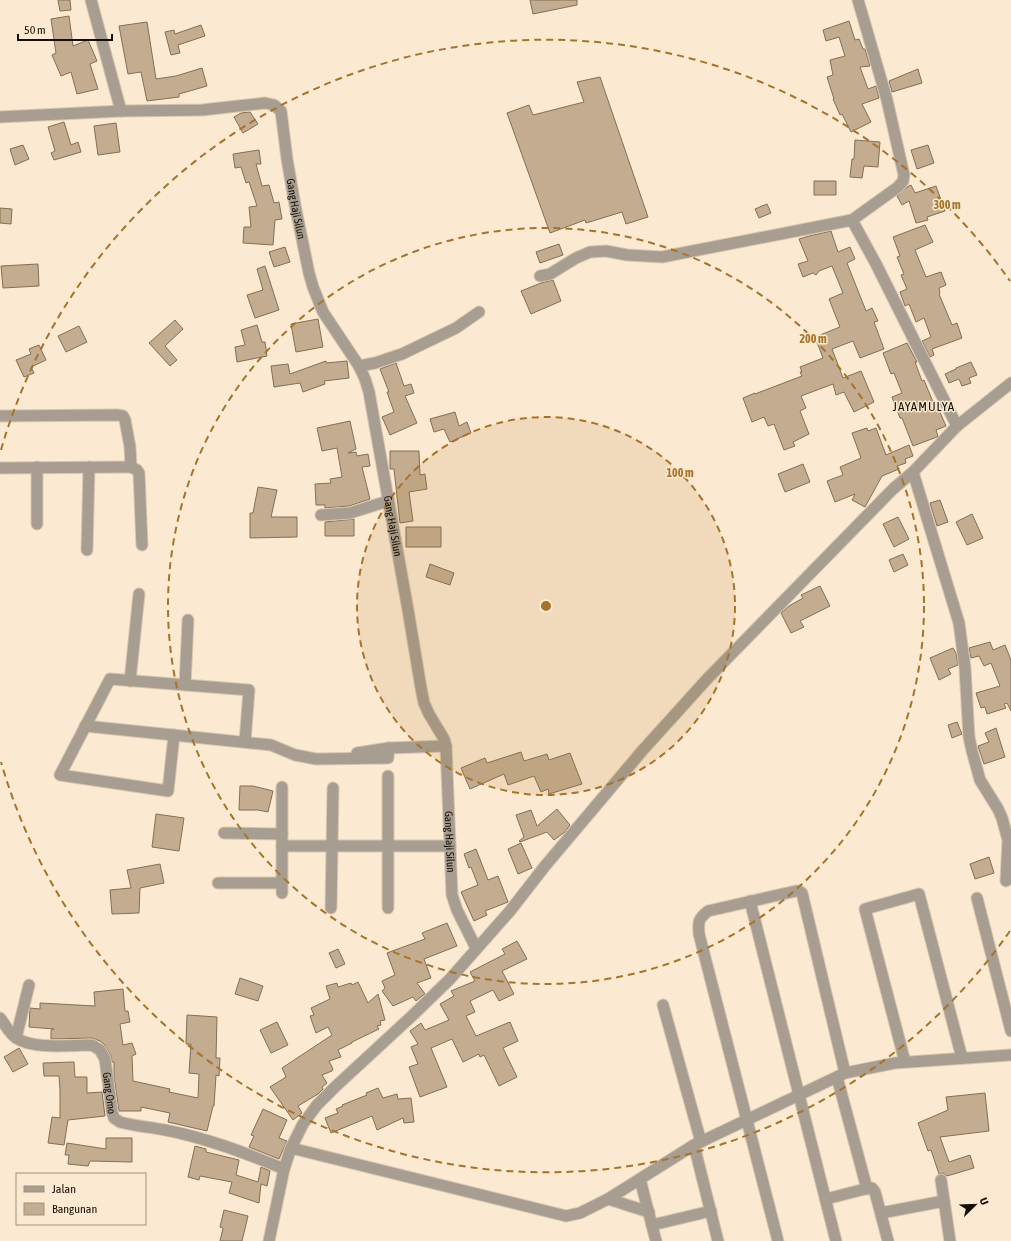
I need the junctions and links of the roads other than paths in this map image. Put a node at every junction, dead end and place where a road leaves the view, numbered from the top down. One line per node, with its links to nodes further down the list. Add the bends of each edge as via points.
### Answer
1 (91, 0): 3 (street)
2 (858, 0): 5 (street, via 887,100 904,175 898,187)
3 (121, 111): 4 (street); 8 (street, Gang Haji Silun, via 202,110 265,103 274,105 281,111 294,197 312,287 323,312)
4 (0, 117)
5 (852, 220): 6 (street, via 662,257 606,251 590,252 550,274); 11 (street)
6 (540, 276)
7 (479, 312): 8 (street, via 456,328 402,354)
8 (359, 366): 17 (street, Gang Haji Silun, via 369,392)
9 (1011, 383): 11 (street)
10 (0, 416): 14 (street, via 121,416 125,420 129,438)
11 (957, 426): 16 (street)
12 (37, 467): 13 (street); 15 (street); 19 (street)
13 (89, 467): 14 (street); 21 (street)
14 (131, 467): 20 (street, via 139,473)
15 (0, 468)
16 (913, 472): 39 (street, via 959,623 965,668 969,738 980,780 998,809 1008,840); 45 (street, via 893,489 708,678 642,751 510,911)
17 (388, 501): 18 (street, via 350,513); 29 (street, Gang Haji Silun, via 424,703)
18 (321, 515)
19 (37, 524)
20 (142, 544)
21 (87, 550)
22 (139, 594): 24 (street)
23 (188, 620): 25 (street)
24 (130, 681): 25 (street); 26 (street, via 110,679)
25 (185, 685): 28 (street, via 248,690)
26 (85, 726): 27 (street); 27 (street, via 60,775 168,791)
27 (174, 735): 28 (street)
28 (245, 742): 29 (street, via 271,745 295,755 316,759 389,748)
29 (446, 746): 38 (street, Gang Haji Silun)
30 (388, 776): 37 (street)
31 (282, 787): 34 (street)
32 (333, 788): 36 (street)
33 (224, 833): 34 (street)
34 (282, 834): 35 (street)
35 (282, 846): 36 (street); 40 (street, via 282,888)
36 (332, 846): 37 (street); 43 (street)
37 (388, 846): 38 (street); 44 (street)
38 (450, 846): 45 (street, Gang Haji Silun, via 454,903)
39 (1006, 881)
40 (218, 883)
41 (977, 898): 49 (street)
42 (750, 901): 54 (street, via 796,891 802,893); 55 (street); 56 (street, via 708,911 701,916 698,923)
43 (331, 908)
44 (388, 908)
45 (476, 948): 58 (street, via 450,979 317,1105 303,1124)
46 (29, 985): 50 (street)
47 (663, 1005): 57 (street)
48 (0, 1018): 50 (street)
49 (1011, 1031)
50 (16, 1038): 59 (street, Gang Omo, via 33,1044 53,1046 92,1045 100,1050 105,1059 112,1112 114,1118 120,1122 213,1142 252,1155)
51 (1011, 1055): 52 (street)
52 (962, 1058): 53 (street); 53 (street, via 919,894 865,909)
53 (904, 1062): 54 (street)
54 (841, 1075): 55 (street); 62 (street)
55 (799, 1095): 56 (street); 64 (street)
56 (747, 1120): 57 (street); 73 (street)
57 (698, 1144): 60 (street); 66 (street)
58 (291, 1148): 59 (street); 63 (street, via 561,1216 580,1213)
59 (284, 1170): 70 (street)
60 (640, 1179): 63 (street); 67 (street)
61 (941, 1180): 65 (street)
62 (867, 1188): 64 (street); 68 (street, via 872,1188 875,1192)
63 (608, 1199): 67 (street)
64 (826, 1199): 74 (street)
65 (944, 1201): 68 (street); 76 (street)
66 (711, 1211): 69 (street); 72 (street)
67 (648, 1212): 69 (street)
68 (881, 1213): 75 (street)
69 (652, 1225): 71 (street)
70 (269, 1241)
71 (656, 1241)
72 (718, 1241)
73 (778, 1241)
74 (836, 1241)
75 (888, 1241)
76 (950, 1241)

